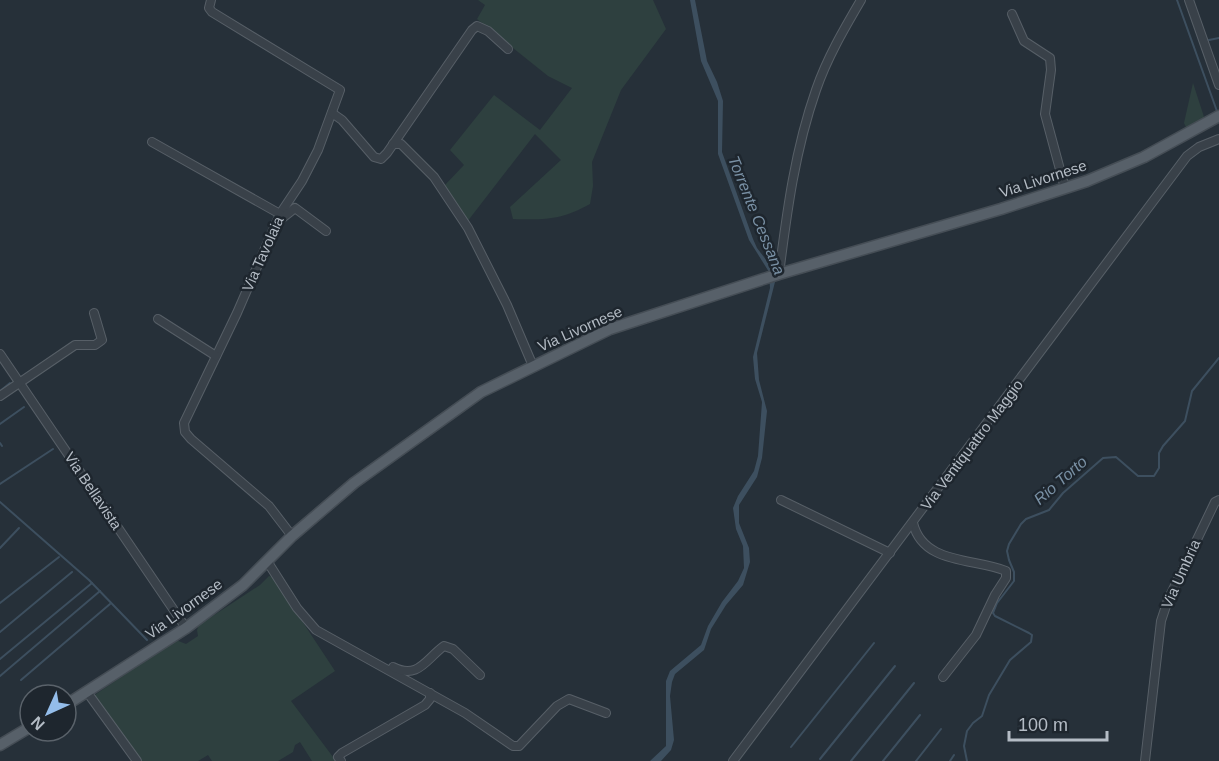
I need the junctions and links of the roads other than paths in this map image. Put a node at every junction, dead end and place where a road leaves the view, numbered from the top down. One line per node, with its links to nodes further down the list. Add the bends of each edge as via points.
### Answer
1 (211, 0): 7 (street, Via Tavolaia, via 212,12 340,90)
2 (861, 0): 16 (street, via 834,46 816,90 792,175)
3 (1189, 0): 6 (street)
4 (1012, 14): 12 (street, via 1024,41 1050,58 1045,114)
5 (508, 49): 11 (street, via 488,31 477,26 472,30)
6 (1219, 85)
7 (332, 113): 11 (street, via 376,159 384,157); 13 (street, Via Tavolaia, via 303,181)
8 (1216, 118): 12 (main road, Via Livornese, via 1144,158)
9 (1218, 141): 26 (street, Via Ventiquattro Maggio, via 1187,156)
10 (152, 142): 13 (street)
11 (393, 144): 21 (street, via 401,144 434,177 468,228)
12 (1065, 188): 16 (main road, Via Livornese)
13 (280, 214): 14 (street, Via Tavolaia)
14 (276, 225): 15 (street, via 295,208); 20 (street, Via Tavolaia)
15 (326, 231)
16 (778, 274): 21 (main road, Via Livornese, via 610,329)
17 (94, 313): 22 (street, via 102,340 95,345 75,345)
18 (158, 319): 20 (street)
19 (0, 354): 22 (street, Via Bellavista)
20 (216, 356): 27 (street, Via Tavolaia, via 185,420 185,432 269,507)
21 (533, 366): 27 (main road, Via Livornese, via 481,392 426,430 354,483)
22 (19, 382): 23 (street); 30 (street, Via Bellavista)
23 (0, 396)
24 (782, 500): 28 (street)
25 (1219, 500): 43 (street, Via Umbria, via 1161,621)
26 (913, 523): 28 (street, Via Ventiquattro Maggio); 33 (street, via 925,545 938,554 1006,571 1006,579 976,635)
27 (292, 536): 29 (main road, Via Livornese)
28 (890, 553): 42 (street, Via Ventiquattro Maggio)
29 (267, 561): 30 (main road, Via Livornese, via 243,585); 31 (street, via 311,625)
30 (186, 628): 34 (main road, Via Livornese)
31 (362, 656): 32 (street, via 399,670 415,671 444,646 453,649); 35 (street)
32 (480, 675)
33 (943, 677)
34 (87, 692): 36 (main road, Via Livornese); 40 (street)
35 (430, 693): 37 (street, via 513,746 519,746 557,706 569,699); 41 (street, via 427,703 342,753 338,757)
36 (78, 698)
37 (606, 713)
38 (18, 734): 39 (main road)
39 (0, 745)
40 (137, 761)
41 (341, 761)
42 (733, 761)
43 (1145, 761)

